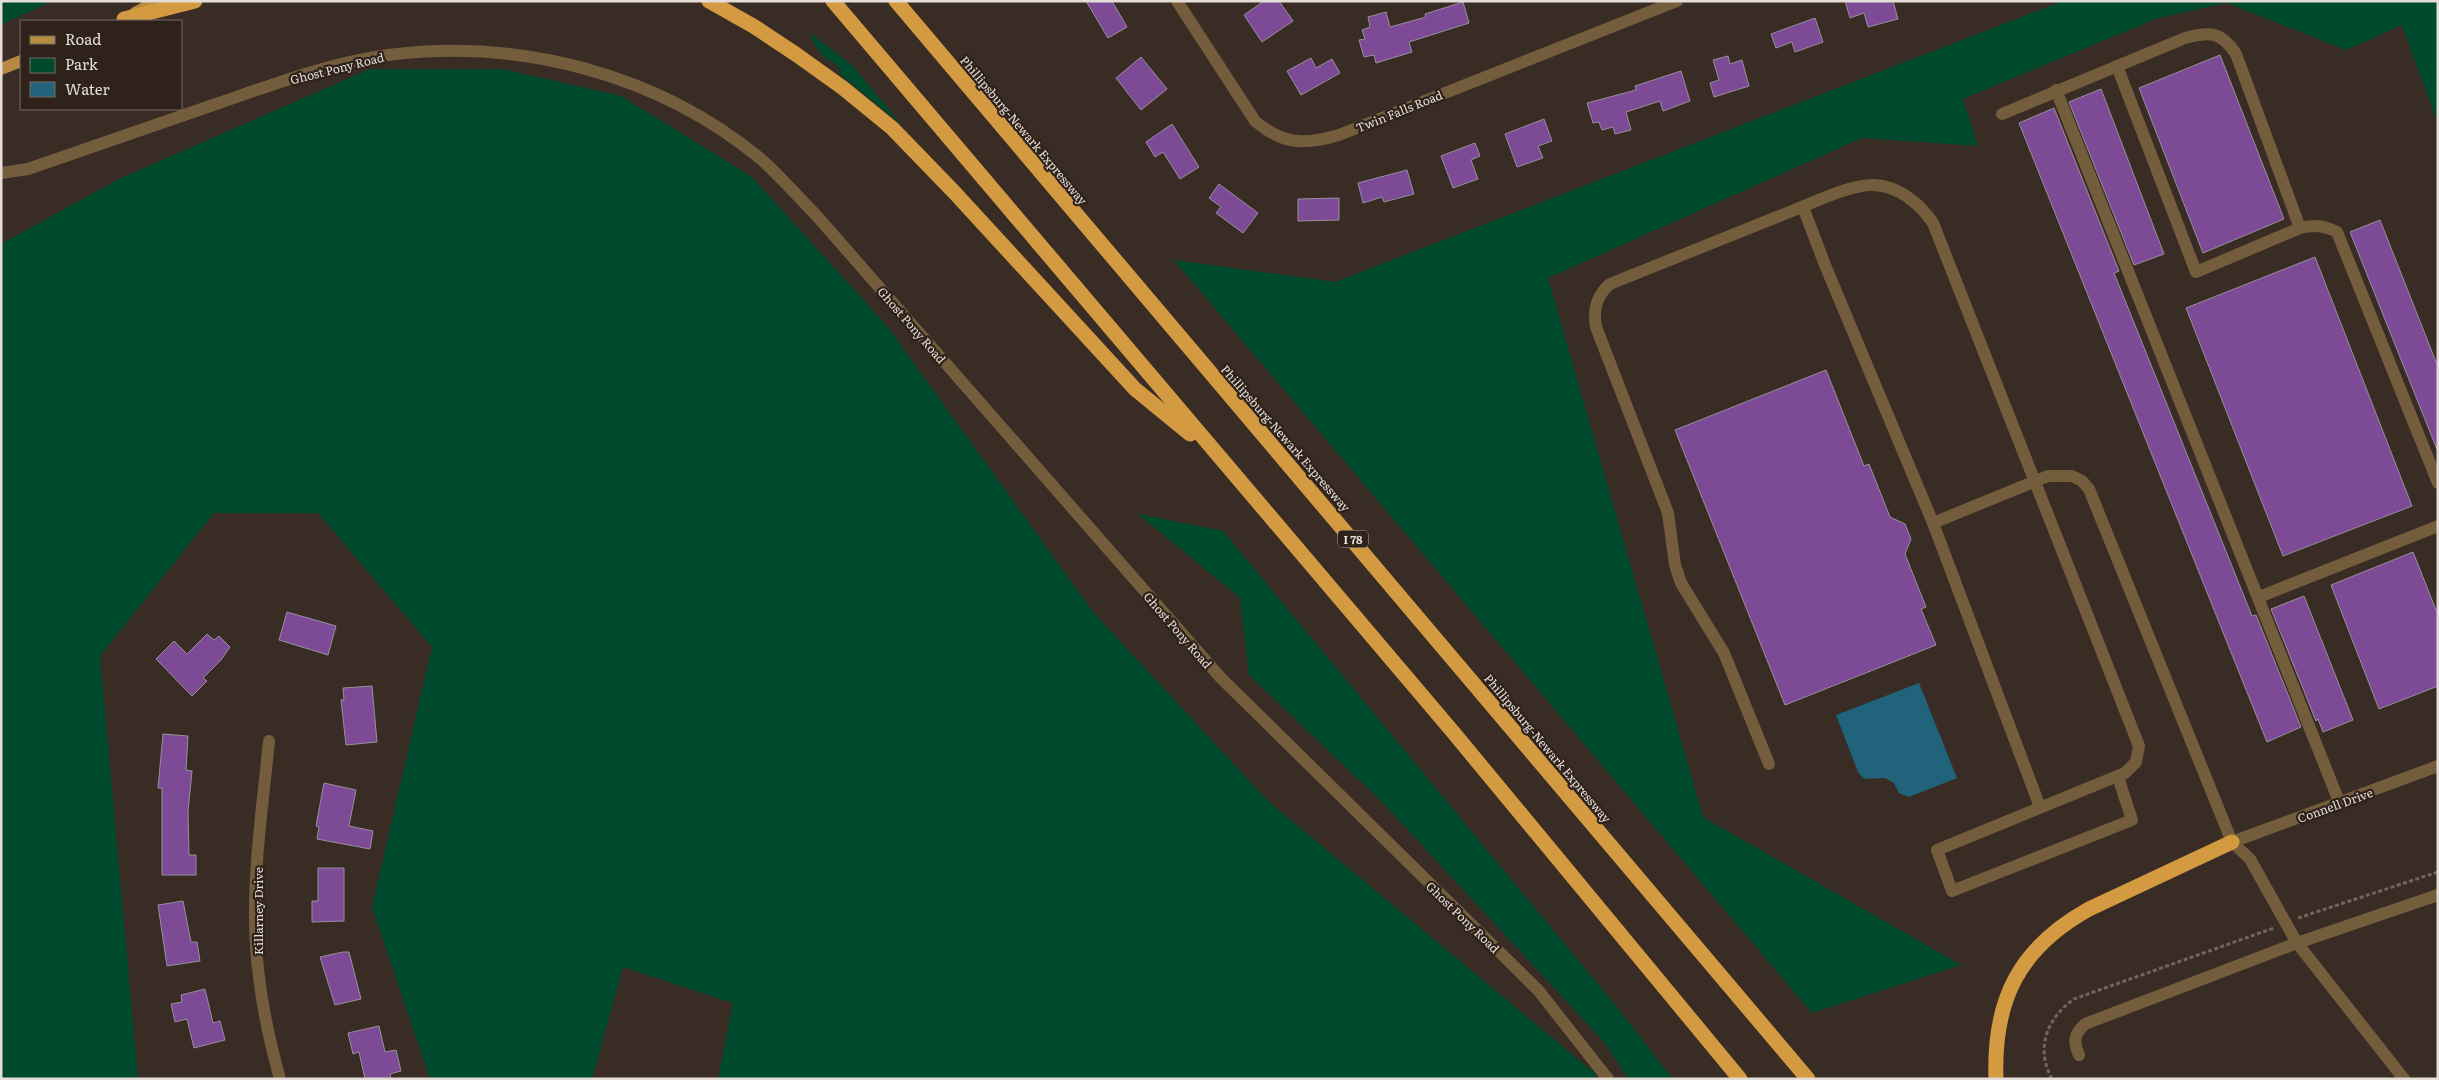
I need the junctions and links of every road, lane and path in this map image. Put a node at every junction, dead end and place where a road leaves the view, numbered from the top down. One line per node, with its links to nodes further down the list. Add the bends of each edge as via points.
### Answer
1 (196, 1): 8 (highway)
2 (709, 1): 17 (highway, via 797,55 892,128 1135,389)
3 (833, 1): 17 (highway)
4 (896, 1): 38 (highway, Phillipsburg-Newark Expressway / I 78)
5 (1177, 1): 6 (street, Twin Falls Road, via 1255,121 1269,133 1302,142 1339,135)
6 (1677, 1)
7 (155, 2): 8 (main road)
8 (121, 20)
9 (20, 61): 11 (main road)
10 (2117, 66): 12 (street); 16 (street, via 2198,34 2219,36 2228,42 2236,54); 16 (street, via 2196,272)
11 (1, 69)
12 (2056, 90): 13 (street); 22 (street)
13 (2002, 114)
14 (1, 173): 36 (street, Ghost Pony Road, via 28,169 277,83 387,56 437,51 537,57 586,68 679,105 763,161 816,215 1220,677 1538,990)
15 (1803, 207): 18 (street, via 1848,190 1874,185 1906,196 1925,212 1933,223); 20 (street); 24 (street, via 1610,284 1598,297 1595,318 1668,513 1681,583 1724,653)
16 (2300, 228): 19 (street, via 2325,226 2337,232)
17 (1218, 457): 37 (highway, via 1453,732)
18 (2036, 480): 20 (street); 26 (street, via 2137,736 2136,762); 29 (street, via 2072,476 2089,488)
19 (2438, 483)
20 (1933, 523): 28 (street)
21 (2438, 526): 22 (street)
22 (2259, 597): 27 (street)
23 (269, 741): 35 (street, Killarney Drive, via 257,863 255,924 260,986)
24 (1769, 764)
25 (2438, 766): 27 (street, Connell Drive)
26 (2118, 777): 28 (street); 28 (street, via 2132,820 1952,891 1937,850)
27 (2340, 804): 29 (street, Connell Drive)
28 (2040, 807)
29 (2232, 842): 32 (street, via 2250,859); 39 (highway, via 2097,905 2066,922 2045,940 2024,964 2000,1018 1995,1048)
30 (2438, 872): 32 (path)
31 (2438, 895): 33 (street)
32 (2287, 923): 33 (street); 40 (path, via 2074,999 2062,1008 2045,1034 2044,1055)
33 (2297, 943): 34 (street, via 2085,1024 2074,1038); 41 (street)
34 (2078, 1055)
35 (280, 1079)
36 (1608, 1079)
37 (1740, 1079)
38 (1808, 1079)
39 (1996, 1079)
40 (2052, 1079)
41 (2404, 1079)

